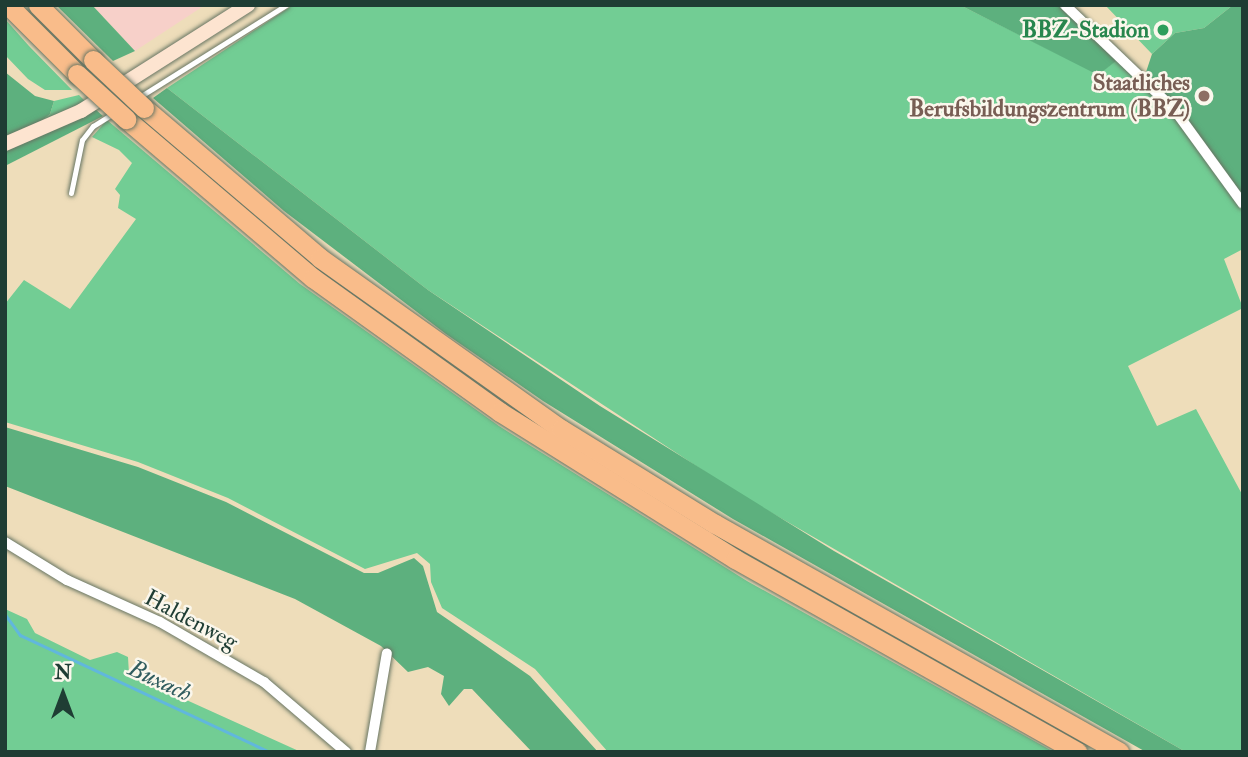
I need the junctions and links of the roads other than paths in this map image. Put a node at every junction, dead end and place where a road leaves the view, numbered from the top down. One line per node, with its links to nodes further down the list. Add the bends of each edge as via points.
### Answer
1 (8, 5): 13 (highway, bridge, via 126,119 313,278 500,412 735,559)
2 (38, 5): 14 (highway, bridge, via 144,108 320,258 549,421 715,524)
3 (248, 5): 6 (main road, via 81,111)
4 (286, 5): 7 (lane, via 93,126 82,140)
5 (1065, 5): 8 (street, via 1174,109)
6 (5, 144)
7 (71, 193)
8 (1243, 204)
9 (5, 542): 11 (street, Haldenweg, via 67,580 160,622 264,682)
10 (387, 653): 12 (street)
11 (346, 752)
12 (370, 752)
13 (1077, 752)
14 (1119, 752)

